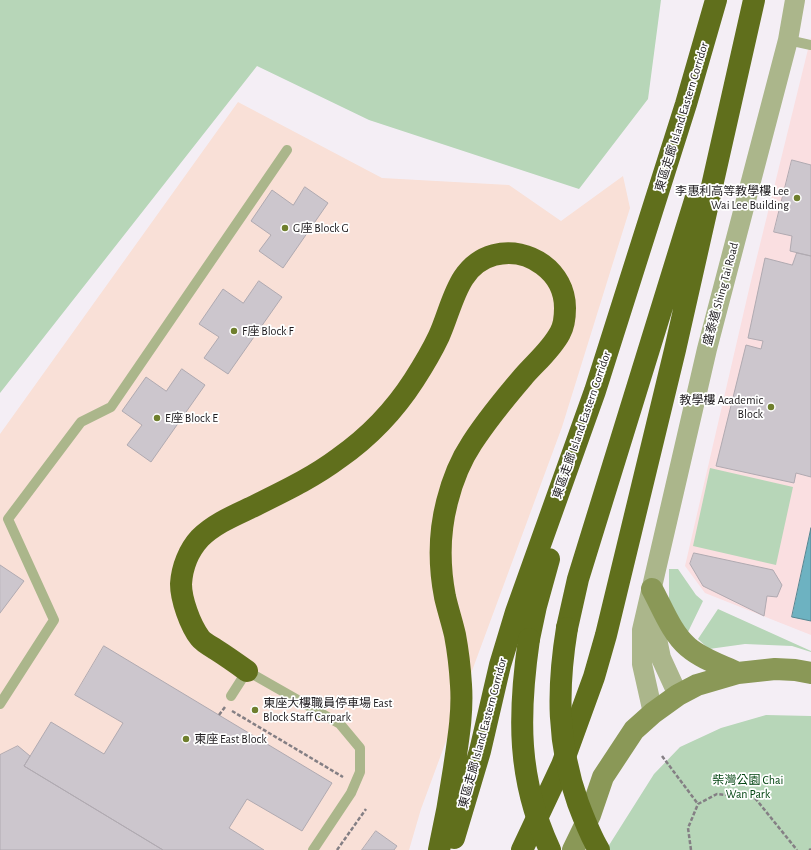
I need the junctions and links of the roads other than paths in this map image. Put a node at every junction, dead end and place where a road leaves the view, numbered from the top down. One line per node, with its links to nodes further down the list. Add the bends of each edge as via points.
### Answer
1 (716, 0): 8 (highway, 東區走廊 Island Eastern Corridor, via 686,104)
2 (754, 0): 6 (highway)
3 (795, 0): 4 (street, 盛泰道 Shing Tai Road)
4 (788, 40): 5 (lane); 9 (street, 盛泰道 Shing Tai Road, via 707,349)
5 (811, 45)
6 (735, 80): 20 (highway, via 675,350 606,635 594,677 564,757); 23 (highway, bridge, via 689,218 596,519 567,628 560,680 562,737 570,780 584,820)
7 (287, 150): 15 (lane, via 111,407 81,422 8,519 54,620)
8 (595, 391): 19 (highway, 東區走廊 Island Eastern Corridor, via 516,612 500,665 480,751); 21 (highway, bridge, via 536,606 523,690 521,716 528,786)
9 (652, 589): 11 (street, via 677,635 688,647 705,658); 13 (street, 盛泰道 Shing Tai Road, via 655,629 661,658); 16 (street, 盛泰道 Shing Tai Road, via 642,630 642,664)
10 (247, 671): 14 (lane); 17 (lane, via 340,724 360,748 360,772 352,793); 18 (highway, via 201,639 189,618 181,592 181,579 193,546 222,522 323,470 357,446 378,426 404,395 428,358 460,282 471,268 486,258 508,253 520,254 540,262 553,275 563,292 565,314 562,328 556,340 511,391 470,446 452,485 443,519 441,571 457,649 461,707 460,734)
11 (738, 672): 12 (street, via 775,669); 13 (street, via 697,685)
12 (811, 673)
13 (678, 695): 16 (street)
14 (231, 696)
15 (0, 704)
16 (653, 713): 22 (street, via 634,730 603,778 590,815)
17 (313, 850)
18 (439, 850)
19 (450, 850)
20 (522, 850)
21 (550, 850)
22 (573, 850)
23 (599, 850)

